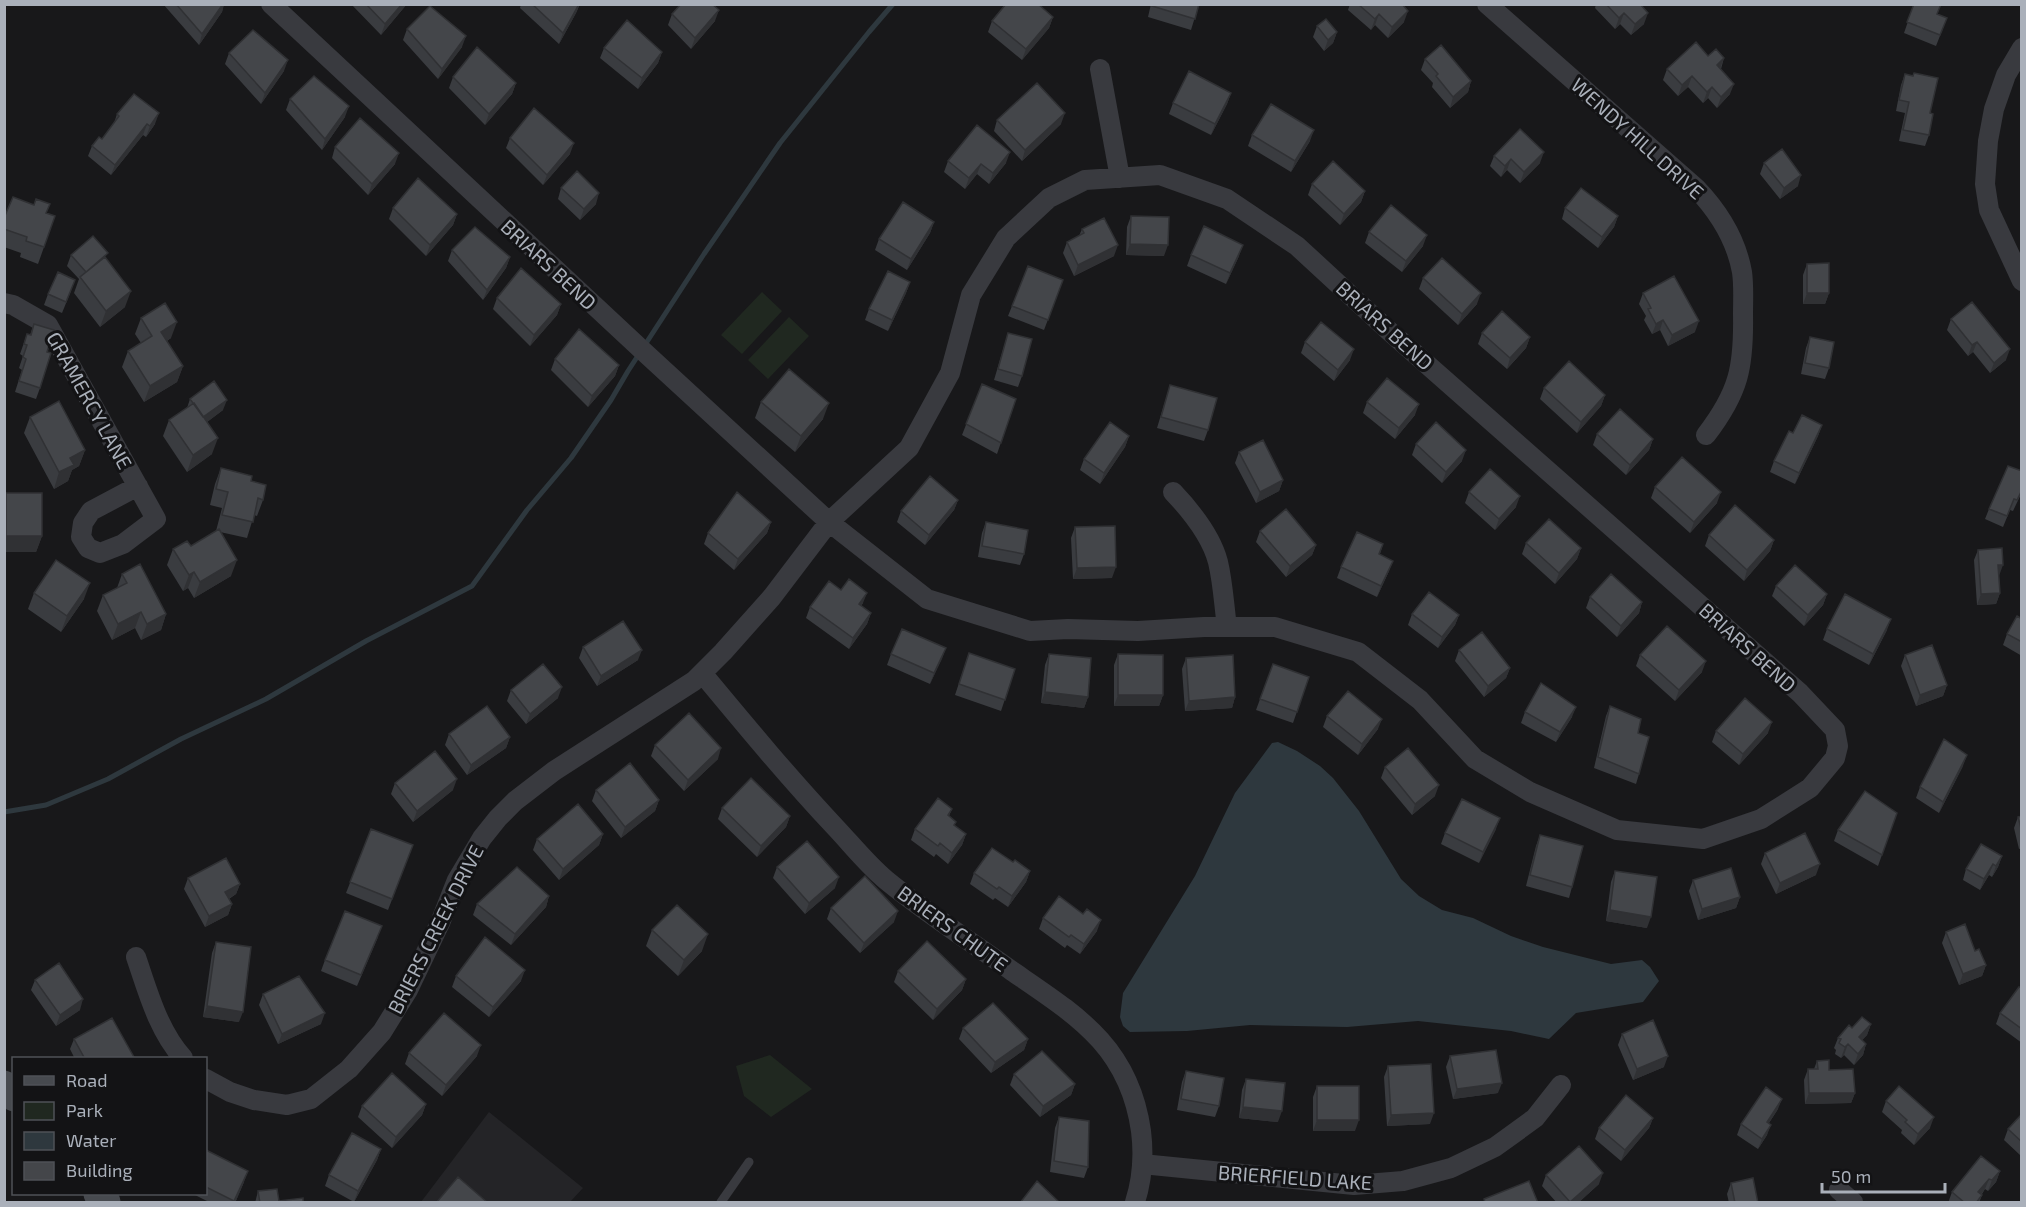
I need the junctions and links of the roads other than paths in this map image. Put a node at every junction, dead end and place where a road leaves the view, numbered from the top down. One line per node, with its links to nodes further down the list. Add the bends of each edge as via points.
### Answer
1 (271, 4): 11 (street, BRIARS BEND)
2 (1487, 4): 8 (street, WENDY HILL DRIVE, via 1696,188 1726,225 1742,273 1744,349 1732,395)
3 (2022, 48): 6 (street, via 2006,75 1994,109 1985,184 1989,210)
4 (1100, 69): 5 (street)
5 (1120, 178): 11 (street, BRIARS BEND, via 1085,180 1048,198 1006,238 970,295 950,373 909,448); 12 (street, BRIARS BEND, via 1160,175 1227,199 1297,246 1800,693 1835,730 1838,746 1835,758 1810,788 1761,819 1703,839 1617,830 1530,792 1475,759 1420,700 1358,652 1275,627)
6 (2022, 281)
7 (4, 303): 9 (street, GRAMERCY LANE, via 48,325)
8 (1706, 435)
9 (138, 486)
10 (1173, 492): 12 (street, via 1203,530 1217,560)
11 (829, 522): 12 (street, BRIARS BEND, via 927,599 1030,630); 13 (street, BRIERS CREEK DRIVE, via 772,597)
12 (1227, 627)
13 (702, 674): 16 (street, BRIERS CREEK DRIVE, via 534,785 498,818 457,880 408,990 367,1051 337,1079 311,1099 287,1105 246,1098); 19 (street, BRIERS CHUTE, via 791,780 885,879 1072,1012 1090,1029 1107,1048 1132,1090 1142,1138)
14 (136, 957): 15 (street, via 157,1016)
15 (181, 1057)
16 (207, 1080)
17 (1561, 1086): 19 (street, BRIERFIELD LAKE, via 1535,1118 1496,1147 1451,1168 1403,1181 1354,1185)
18 (749, 1162): 20 (lane)
19 (1142, 1164): 21 (street, BRIERS CHUTE)
20 (721, 1203)
21 (1135, 1203)

